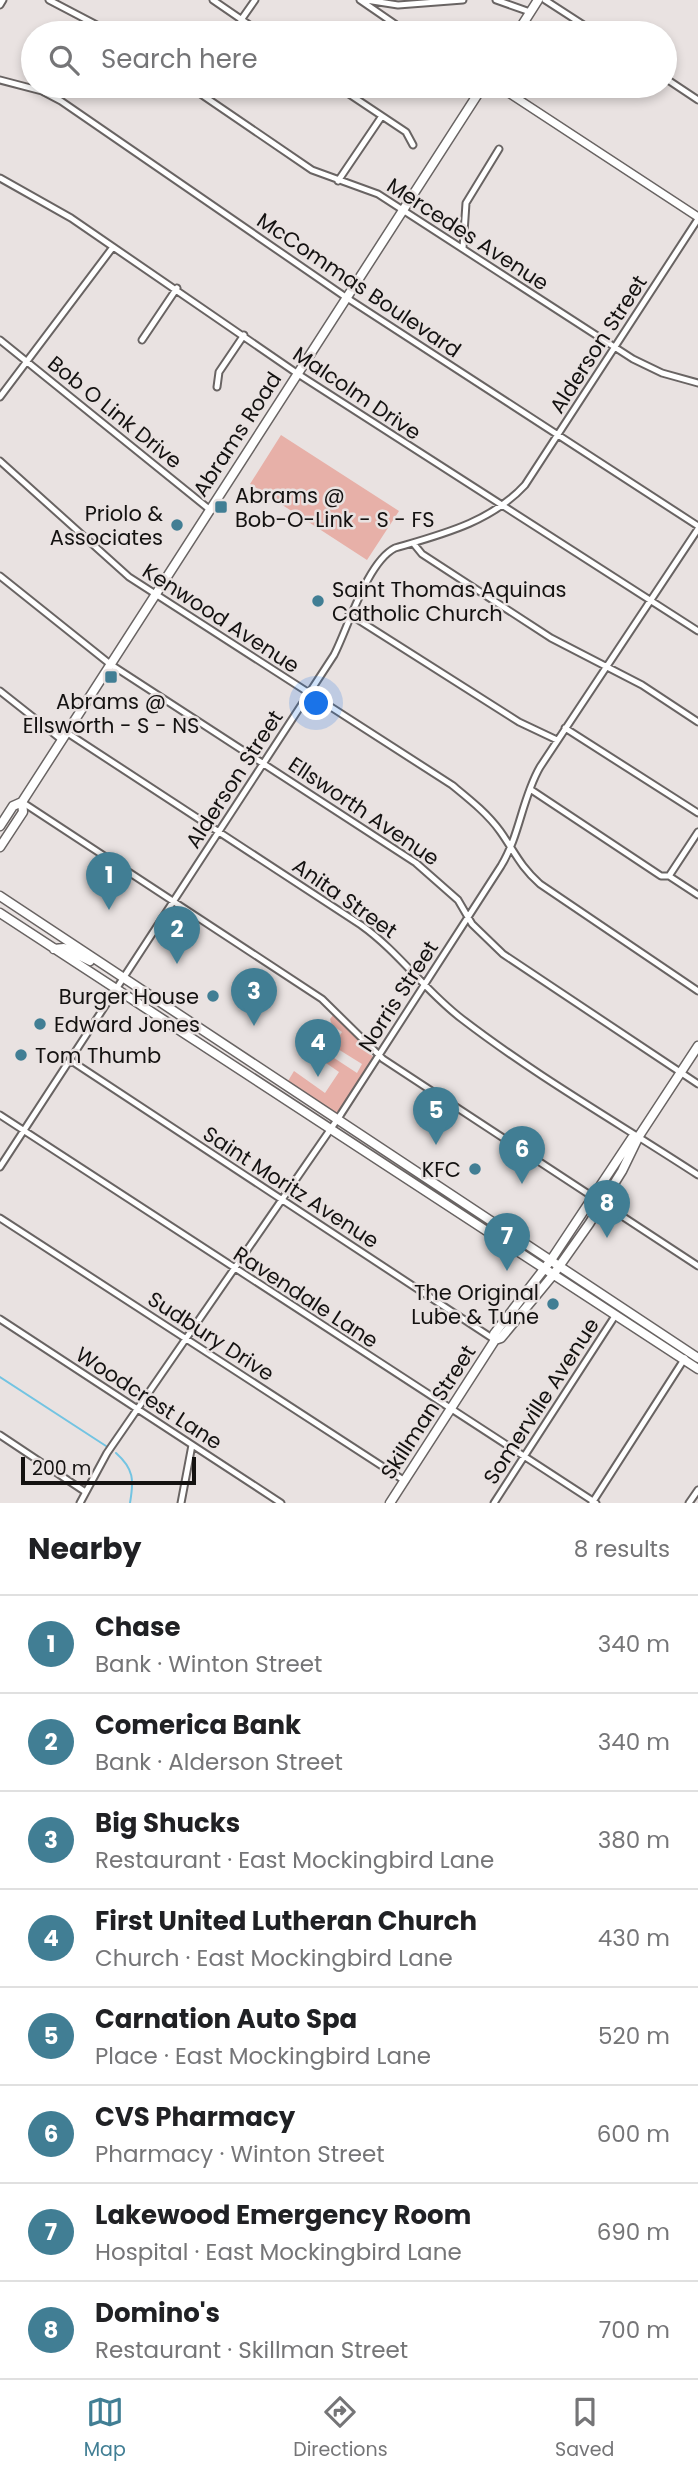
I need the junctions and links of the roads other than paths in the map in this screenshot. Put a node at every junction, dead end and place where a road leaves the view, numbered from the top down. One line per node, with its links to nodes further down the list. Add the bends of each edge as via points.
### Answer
1 (3, 0): 11 (street)
2 (49, 0): 14 (street)
3 (213, 0): 13 (street)
4 (255, 0): 13 (street)
5 (360, 0): 15 (street)
6 (366, 0): 7 (street, via 398,5)
7 (463, 0)
8 (496, 0): 12 (street)
9 (538, 0): 12 (main road)
10 (545, 0): 17 (street)
11 (0, 5)
12 (530, 12): 16 (main road)
13 (241, 20)
14 (89, 21)
15 (391, 21)
16 (524, 21)
17 (577, 21)
18 (0, 80): 19 (street, McCommas Boulevard)
19 (21, 86)
20 (677, 86): 26 (street)
21 (55, 98): 37 (street, McCommas Boulevard)
22 (207, 98): 31 (street, Mercedes Avenue, via 312,170)
23 (354, 98): 27 (street)
24 (475, 98): 32 (main road, Abrams Road)
25 (516, 98): 33 (street)
26 (698, 100)
27 (382, 117): 28 (street, via 406,132); 31 (street)
28 (413, 145)
29 (499, 149): 35 (street, via 466,203)
30 (0, 178): 34 (street, Malcolm Drive)
31 (338, 181): 32 (street, Mercedes Avenue, via 365,187)
32 (403, 210): 35 (street, Mercedes Avenue); 37 (main road, Abrams Road)
33 (698, 218): 41 (street, Alderson Street)
34 (113, 247): 36 (street, Malcolm Drive); 42 (street)
35 (463, 248): 41 (street, Mercedes Avenue)
36 (177, 288): 38 (street, Malcolm Drive); 40 (street)
37 (347, 298): 43 (main road, Abrams Road); 47 (street, McCommas Boulevard)
38 (244, 335): 43 (street, Malcolm Drive); 45 (street, via 219,372)
39 (0, 340): 42 (street, Bob O Link Drive)
40 (142, 340)
41 (614, 348): 44 (street, Mercedes Avenue, via 662,373); 47 (street, Alderson Street)
42 (26, 360): 46 (street); 50 (street, Bob O Link Drive)
43 (298, 374): 49 (street, Malcolm Drive); 50 (main road, Abrams Road)
44 (698, 383)
45 (217, 387)
46 (0, 397)
47 (557, 435): 49 (street, Alderson Street, via 525,485); 51 (street, McCommas Boulevard)
48 (0, 461): 54 (street, Kenwood Avenue, via 96,551)
49 (501, 506): 52 (street, Alderson Street, via 474,522); 55 (street, Malcolm Drive)
50 (209, 509): 54 (main road, Abrams Road)
51 (698, 527): 55 (street, Norris Street)
52 (413, 543): 56 (street, Alderson Street, via 387,554); 59 (street, via 422,554 551,638)
53 (0, 576): 58 (street, Ellsworth Avenue)
54 (155, 594): 58 (main road, Abrams Road); 61 (street, Kenwood Avenue)
55 (650, 600): 57 (street, Malcolm Drive); 59 (street, Norris Street)
56 (349, 614): 61 (street, Alderson Street, via 341,642); 65 (street, via 519,722)
57 (698, 631)
58 (110, 664): 64 (main road, Abrams Road); 66 (street, Ellsworth Avenue)
59 (606, 666): 62 (street); 63 (street, Norris Street)
60 (0, 691): 64 (street, Anita Street)
61 (308, 693): 66 (street, Alderson Street); 73 (street, Kenwood Avenue, via 452,785)
62 (698, 722)
63 (565, 728): 65 (street, Norris Street); 69 (street)
64 (64, 736): 68 (main road, Abrams Road); 72 (street, Anita Street)
65 (556, 740): 67 (street, Norris Street)
66 (263, 762): 72 (street, Alderson Street); 82 (street, Ellsworth Avenue, via 430,873 458,900)
67 (530, 789): 71 (street, Norris Street); 77 (street, via 661,876)
68 (22, 802): 70 (main road, Abrams Road, via 13,806); 75 (main road, Abrams Road, via 23,812); 80 (street)
69 (698, 813)
70 (0, 826)
71 (519, 827): 73 (street); 76 (street, Norris Street)
72 (218, 832): 80 (street, Alderson Street); 86 (street, Anita Street, via 380,938)
73 (501, 832): 76 (street, Kenwood Avenue)
74 (698, 832): 77 (street)
75 (0, 847)
76 (511, 850): 82 (street, Norris Street); 87 (street, Kenwood Avenue, via 526,871 559,899)
77 (669, 876): 78 (street)
78 (698, 895)
79 (0, 896): 84 (main road)
80 (173, 902): 85 (street, Alderson Street); 89 (street, via 322,999)
81 (0, 913): 83 (main road)
82 (468, 917): 86 (street, Norris Street); 91 (street, Ellsworth Avenue, via 503,954)
83 (54, 949): 84 (main road, via 64,948); 85 (main road)
84 (96, 962): 85 (main road)
85 (121, 984): 90 (street, Alderson Street); 94 (main road)
86 (423, 986): 89 (street, Norris Street); 96 (street, Anita Street, via 480,1032)
87 (698, 991)
88 (698, 1046): 91 (main road, Skillman Street)
89 (379, 1055): 94 (street, Norris Street); 99 (street)
90 (70, 1060): 95 (street, Alderson Street); 100 (street, Saint Moritz Avenue)
91 (681, 1072): 92 (street, Ellsworth Avenue); 96 (main road, Skillman Street)
92 (698, 1084)
93 (0, 1115): 95 (street, Ravendale Lane)
94 (334, 1124): 100 (street, Norris Street); 102 (main road)
95 (24, 1130): 97 (street, Alderson Street); 107 (street, Ravendale Lane)
96 (639, 1136): 98 (street, Anita Street); 99 (main road, Skillman Street, via 632,1138); 101 (main road, Skillman Street)
97 (0, 1167)
98 (698, 1175)
99 (593, 1197): 101 (street); 104 (main road, Skillman Street)
100 (282, 1200): 107 (street, Norris Street); 114 (street, Saint Moritz Avenue)
101 (602, 1203): 105 (main road, Skillman Street); 106 (street)
102 (469, 1213): 104 (main road); 108 (main road)
103 (0, 1218): 113 (street, Sudbury Drive)
104 (551, 1260): 105 (main road); 108 (main road, Skillman Street)
105 (560, 1266): 109 (main road, Skillman Street); 110 (main road)
106 (698, 1266)
107 (235, 1269): 113 (street, Norris Street); 119 (street, Ravendale Lane)
108 (544, 1270): 109 (main road); 114 (main road, Skillman Street, via 494,1334)
109 (553, 1275): 111 (main road); 114 (main road, Skillman Street)
110 (622, 1306): 111 (main road); 115 (main road)
111 (615, 1316): 115 (main road); 122 (street, Somerville Avenue)
112 (0, 1319): 118 (street, Woodcrest Lane)
113 (188, 1338): 118 (street, Norris Street); 123 (street, Sudbury Drive)
114 (495, 1340): 119 (main road, Skillman Street)
115 (687, 1356): 116 (main road); 117 (main road); 126 (street)
116 (698, 1358)
117 (698, 1369)
118 (139, 1409): 121 (street, Woodcrest Lane); 125 (street, Norris Street)
119 (451, 1409): 122 (street, Ravendale Lane); 123 (main road, Skillman Street)
120 (0, 1435): 125 (street)
121 (192, 1445): 128 (street); 129 (street, Woodcrest Lane)
122 (524, 1456): 126 (street, Ravendale Lane); 131 (street, Somerville Avenue)
123 (405, 1480): 130 (main road, Skillman Street)
124 (698, 1490): 132 (street)
125 (84, 1491): 127 (street, Norris Street)
126 (593, 1502)
127 (80, 1503)
128 (181, 1503)
129 (281, 1503)
130 (390, 1503)
131 (494, 1503)
132 (689, 1503)

